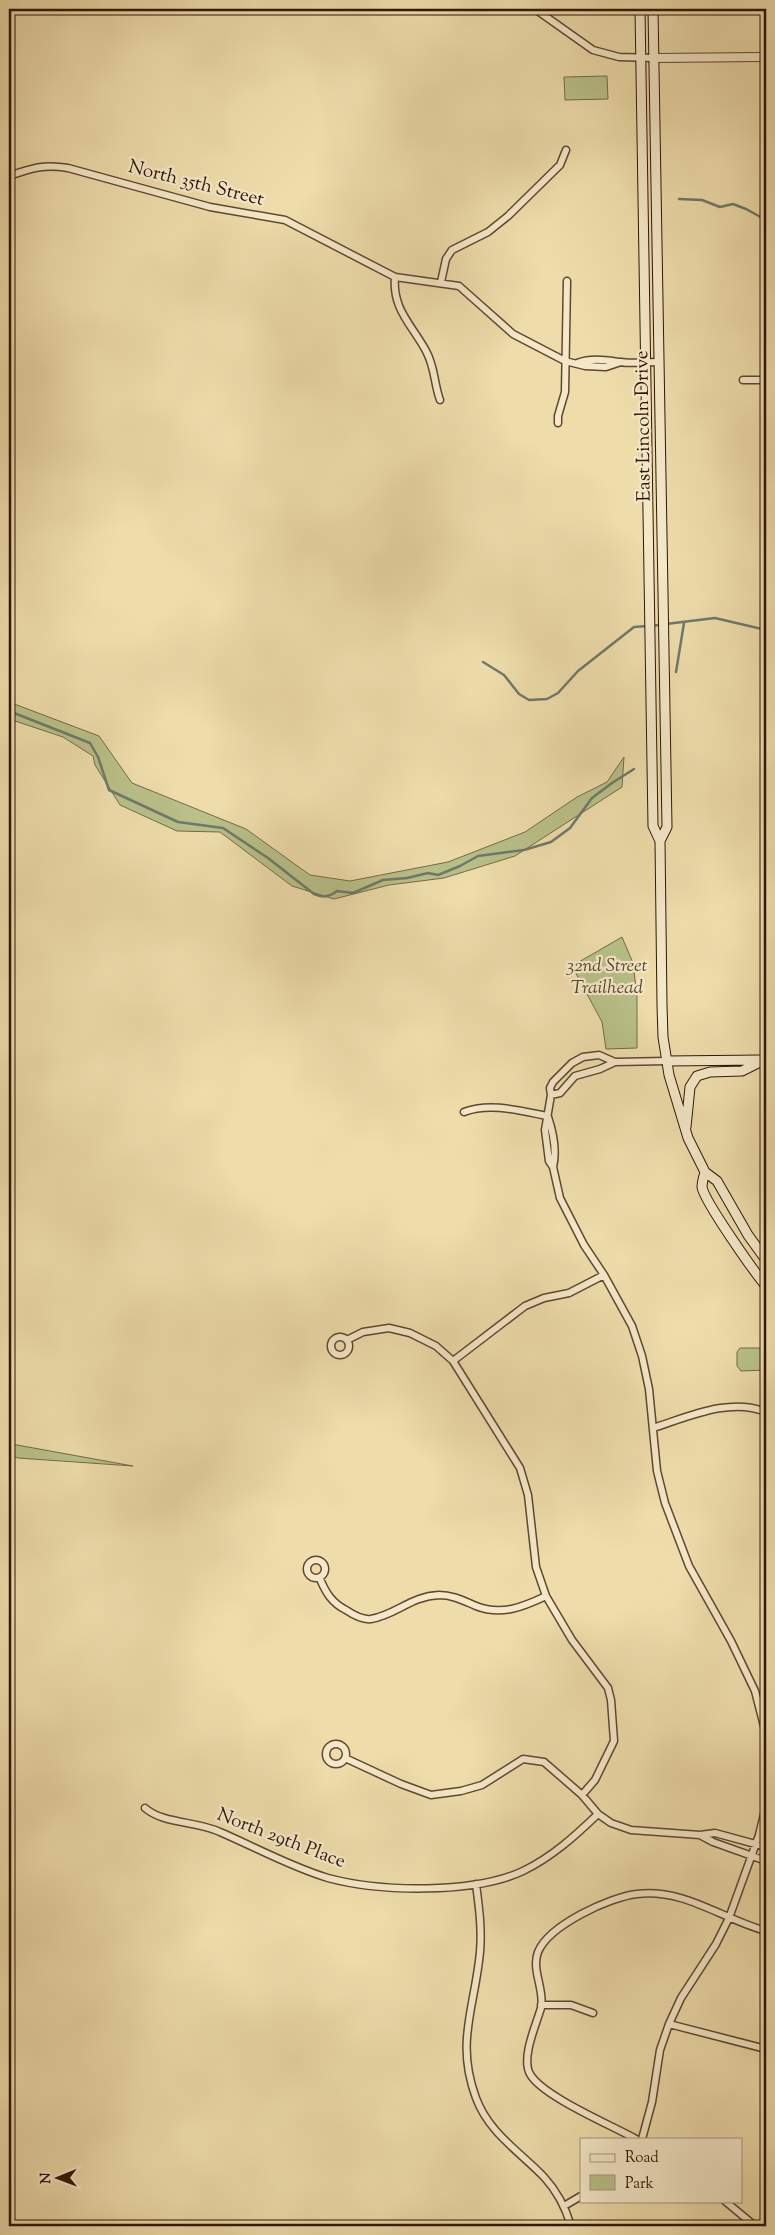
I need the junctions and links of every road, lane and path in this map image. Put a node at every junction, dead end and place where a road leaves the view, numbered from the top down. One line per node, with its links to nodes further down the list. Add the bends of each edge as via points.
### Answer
1 (535, 9): 5 (street, via 593,50)
2 (640, 9): 5 (main road, East Lincoln Drive)
3 (653, 9): 6 (main road, East Lincoln Drive)
4 (766, 57): 6 (street)
5 (641, 58): 6 (street); 13 (main road, East Lincoln Drive)
6 (654, 58): 14 (main road, East Lincoln Drive)
7 (566, 150): 11 (street, via 560,165 508,216 488,232 452,250)
8 (9, 176): 9 (street, North 35th Street, via 36,166 51,165 210,207 285,220)
9 (395, 276): 11 (street, North 35th Street); 17 (street, via 394,291 398,305 426,351)
10 (567, 281): 12 (street)
11 (441, 282): 12 (street, North 35th Street, via 459,286 512,334)
12 (565, 360): 13 (street, North 35th Street, via 577,363 606,359); 18 (street, via 565,392)
13 (646, 362): 14 (street, North 35th Street); 19 (main road, East Lincoln Drive)
14 (659, 362): 20 (main road, East Lincoln Drive)
15 (743, 380): 16 (street)
16 (766, 380)
17 (440, 400)
18 (558, 423)
19 (651, 648): 20 (main road); 21 (main road, East Lincoln Drive, via 653,826)
20 (664, 648): 21 (main road, East Lincoln Drive, via 667,827)
21 (660, 841): 23 (main road, East Lincoln Drive, via 662,1005)
22 (765, 1060): 23 (main road); 30 (main road, via 742,1072 710,1072 697,1076 690,1087)
23 (667, 1061): 24 (street); 30 (main road, East Lincoln Drive)
24 (616, 1062): 25 (street, via 599,1055 583,1057); 26 (street)
25 (562, 1072): 26 (street); 27 (street, via 550,1088)
26 (570, 1080): 27 (street, via 560,1093)
27 (551, 1095): 29 (street)
28 (464, 1112): 29 (street, via 501,1108)
29 (547, 1116): 33 (street, via 552,1129 553,1167 560,1198 584,1245)
30 (685, 1129): 31 (main road, East Lincoln Drive)
31 (705, 1172): 32 (main road, East Lincoln Drive, via 717,1181); 34 (main road, East Lincoln Drive, via 702,1188 706,1197)
32 (766, 1260)
33 (604, 1274): 36 (street, via 568,1293 525,1306); 38 (street, via 632,1326 642,1356)
34 (766, 1286)
35 (347, 1340): 36 (street, via 375,1329 410,1332 436,1346)
36 (453, 1361): 40 (street, via 520,1468 528,1495 536,1567)
37 (766, 1412): 38 (street, via 751,1406 728,1407)
38 (653, 1428): 41 (street, via 658,1471 673,1527 689,1566 755,1691)
39 (320, 1578): 40 (street, via 325,1592 336,1605 369,1619 428,1596 441,1595 479,1607 512,1611)
40 (546, 1596): 43 (street, via 572,1640 608,1688 611,1700 614,1741 596,1780)
41 (766, 1734)
42 (345, 1758): 43 (street, via 431,1795 482,1785 523,1760 544,1762)
43 (582, 1795): 46 (street)
44 (766, 1806): 48 (street)
45 (145, 1808): 52 (street, North 29th Place, via 152,1814 203,1825 328,1878 392,1888)
46 (598, 1814): 47 (street, via 631,1830); 52 (street, North 29th Place, via 549,1856 521,1872)
47 (700, 1835): 48 (street, via 715,1833); 50 (street)
48 (756, 1843): 49 (street); 50 (street)
49 (766, 1847)
50 (752, 1854): 51 (street); 53 (street)
51 (766, 1861)
52 (476, 1884): 63 (street, via 481,1920 480,1952 465,2044 471,2082 483,2115 496,2133 546,2179)
53 (729, 1918): 54 (street); 55 (street, via 679,1897 638,1894 617,1898 565,1925 547,1939 538,1952 536,1966); 57 (street, via 685,1990)
54 (766, 1931)
55 (542, 2005): 56 (street, via 571,2005); 59 (street, via 529,2045 527,2065 530,2074 548,2092)
56 (593, 2013)
57 (669, 2024): 58 (street); 60 (street, via 660,2050)
58 (766, 2049)
59 (634, 2138)
60 (642, 2138)
61 (580, 2197): 63 (street)
62 (726, 2202): 65 (street)
63 (564, 2206): 64 (street)
64 (571, 2226)
65 (755, 2226)

